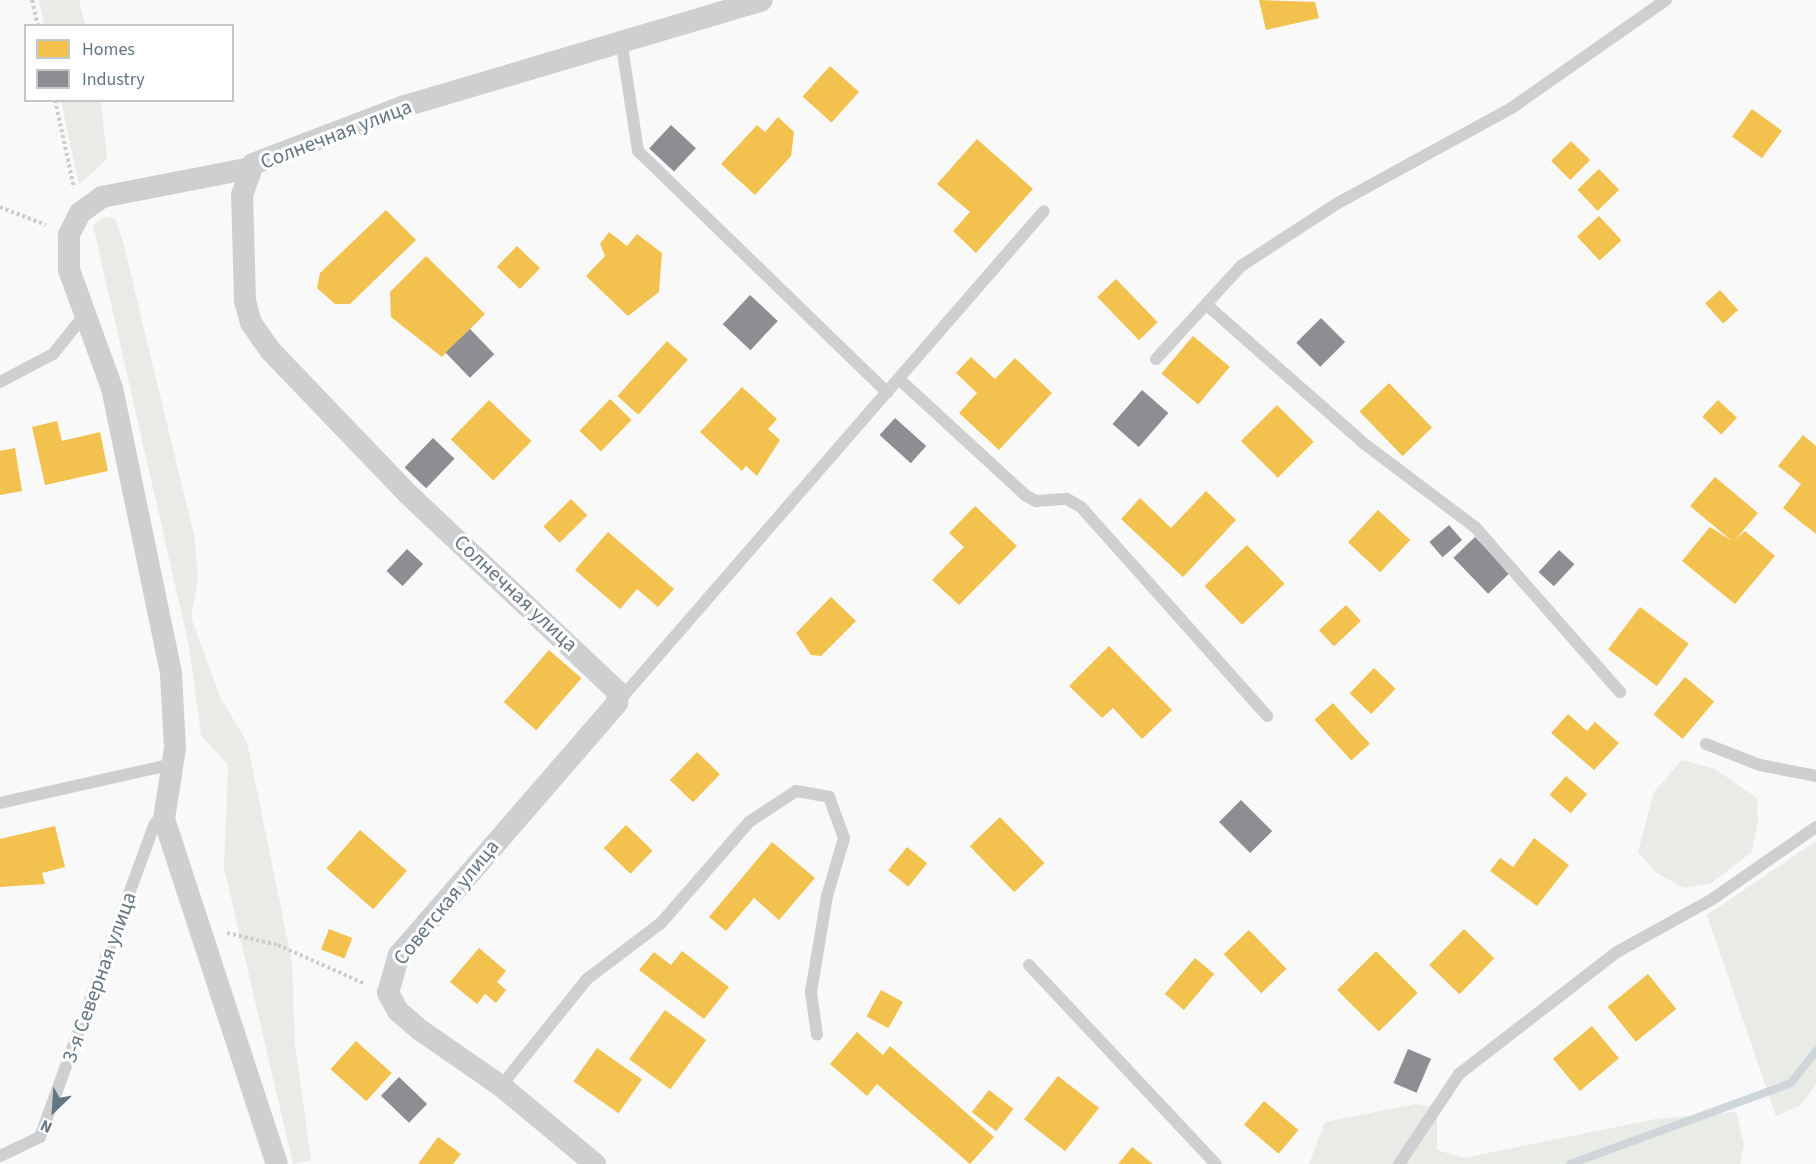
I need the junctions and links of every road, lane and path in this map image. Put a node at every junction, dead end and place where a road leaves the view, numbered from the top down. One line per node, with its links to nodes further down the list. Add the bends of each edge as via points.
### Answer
1 (32, 0): 4 (path)
2 (762, 0): 5 (street, Солнечная улица)
3 (1666, 0): 12 (lane, via 1513,107 1299,226 1240,266)
4 (38, 24)
5 (621, 40): 7 (street, Солнечная улица, via 405,106); 17 (lane, via 638,151)
6 (55, 102): 10 (path)
7 (251, 168): 10 (street, via 134,188 102,197); 19 (street, Солнечная улица, via 240,224 251,323 407,493)
8 (0, 207): 11 (path)
9 (1044, 211): 15 (lane)
10 (80, 213): 11 (street)
11 (69, 234): 13 (street, via 69,270)
12 (1208, 306): 14 (lane); 18 (lane, via 1362,442 1475,527)
13 (86, 313): 16 (lane, via 53,354); 22 (street, via 112,388 141,514 171,674)
14 (1156, 359)
15 (899, 379): 17 (lane); 20 (lane, via 1025,495 1036,501 1067,499 1081,507)
16 (0, 382)
17 (887, 392): 19 (lane)
18 (1620, 692)
19 (617, 697): 29 (street, Советская улица, via 399,955)
20 (1267, 717)
21 (1706, 744): 23 (lane, via 1760,765)
22 (173, 764): 24 (lane); 25 (street)
23 (1816, 776)
24 (0, 802)
25 (165, 812): 27 (street); 32 (lane, 3-я Северная улица, via 154,825 40,1137)
26 (1816, 827): 36 (lane, via 1702,906 1617,952 1459,1074)
27 (202, 931): 29 (path, via 244,933); 33 (street)
28 (1029, 964): 35 (lane)
29 (388, 993): 31 (street, Советская улица, via 398,1011 420,1030)
30 (817, 1035): 31 (lane, via 811,992 827,896 844,838 829,797 796,790 749,822 661,923 587,979)
31 (501, 1086): 34 (street, Советская улица)
32 (0, 1156)
33 (277, 1164)
34 (595, 1164)
35 (1216, 1164)
36 (1399, 1164)

